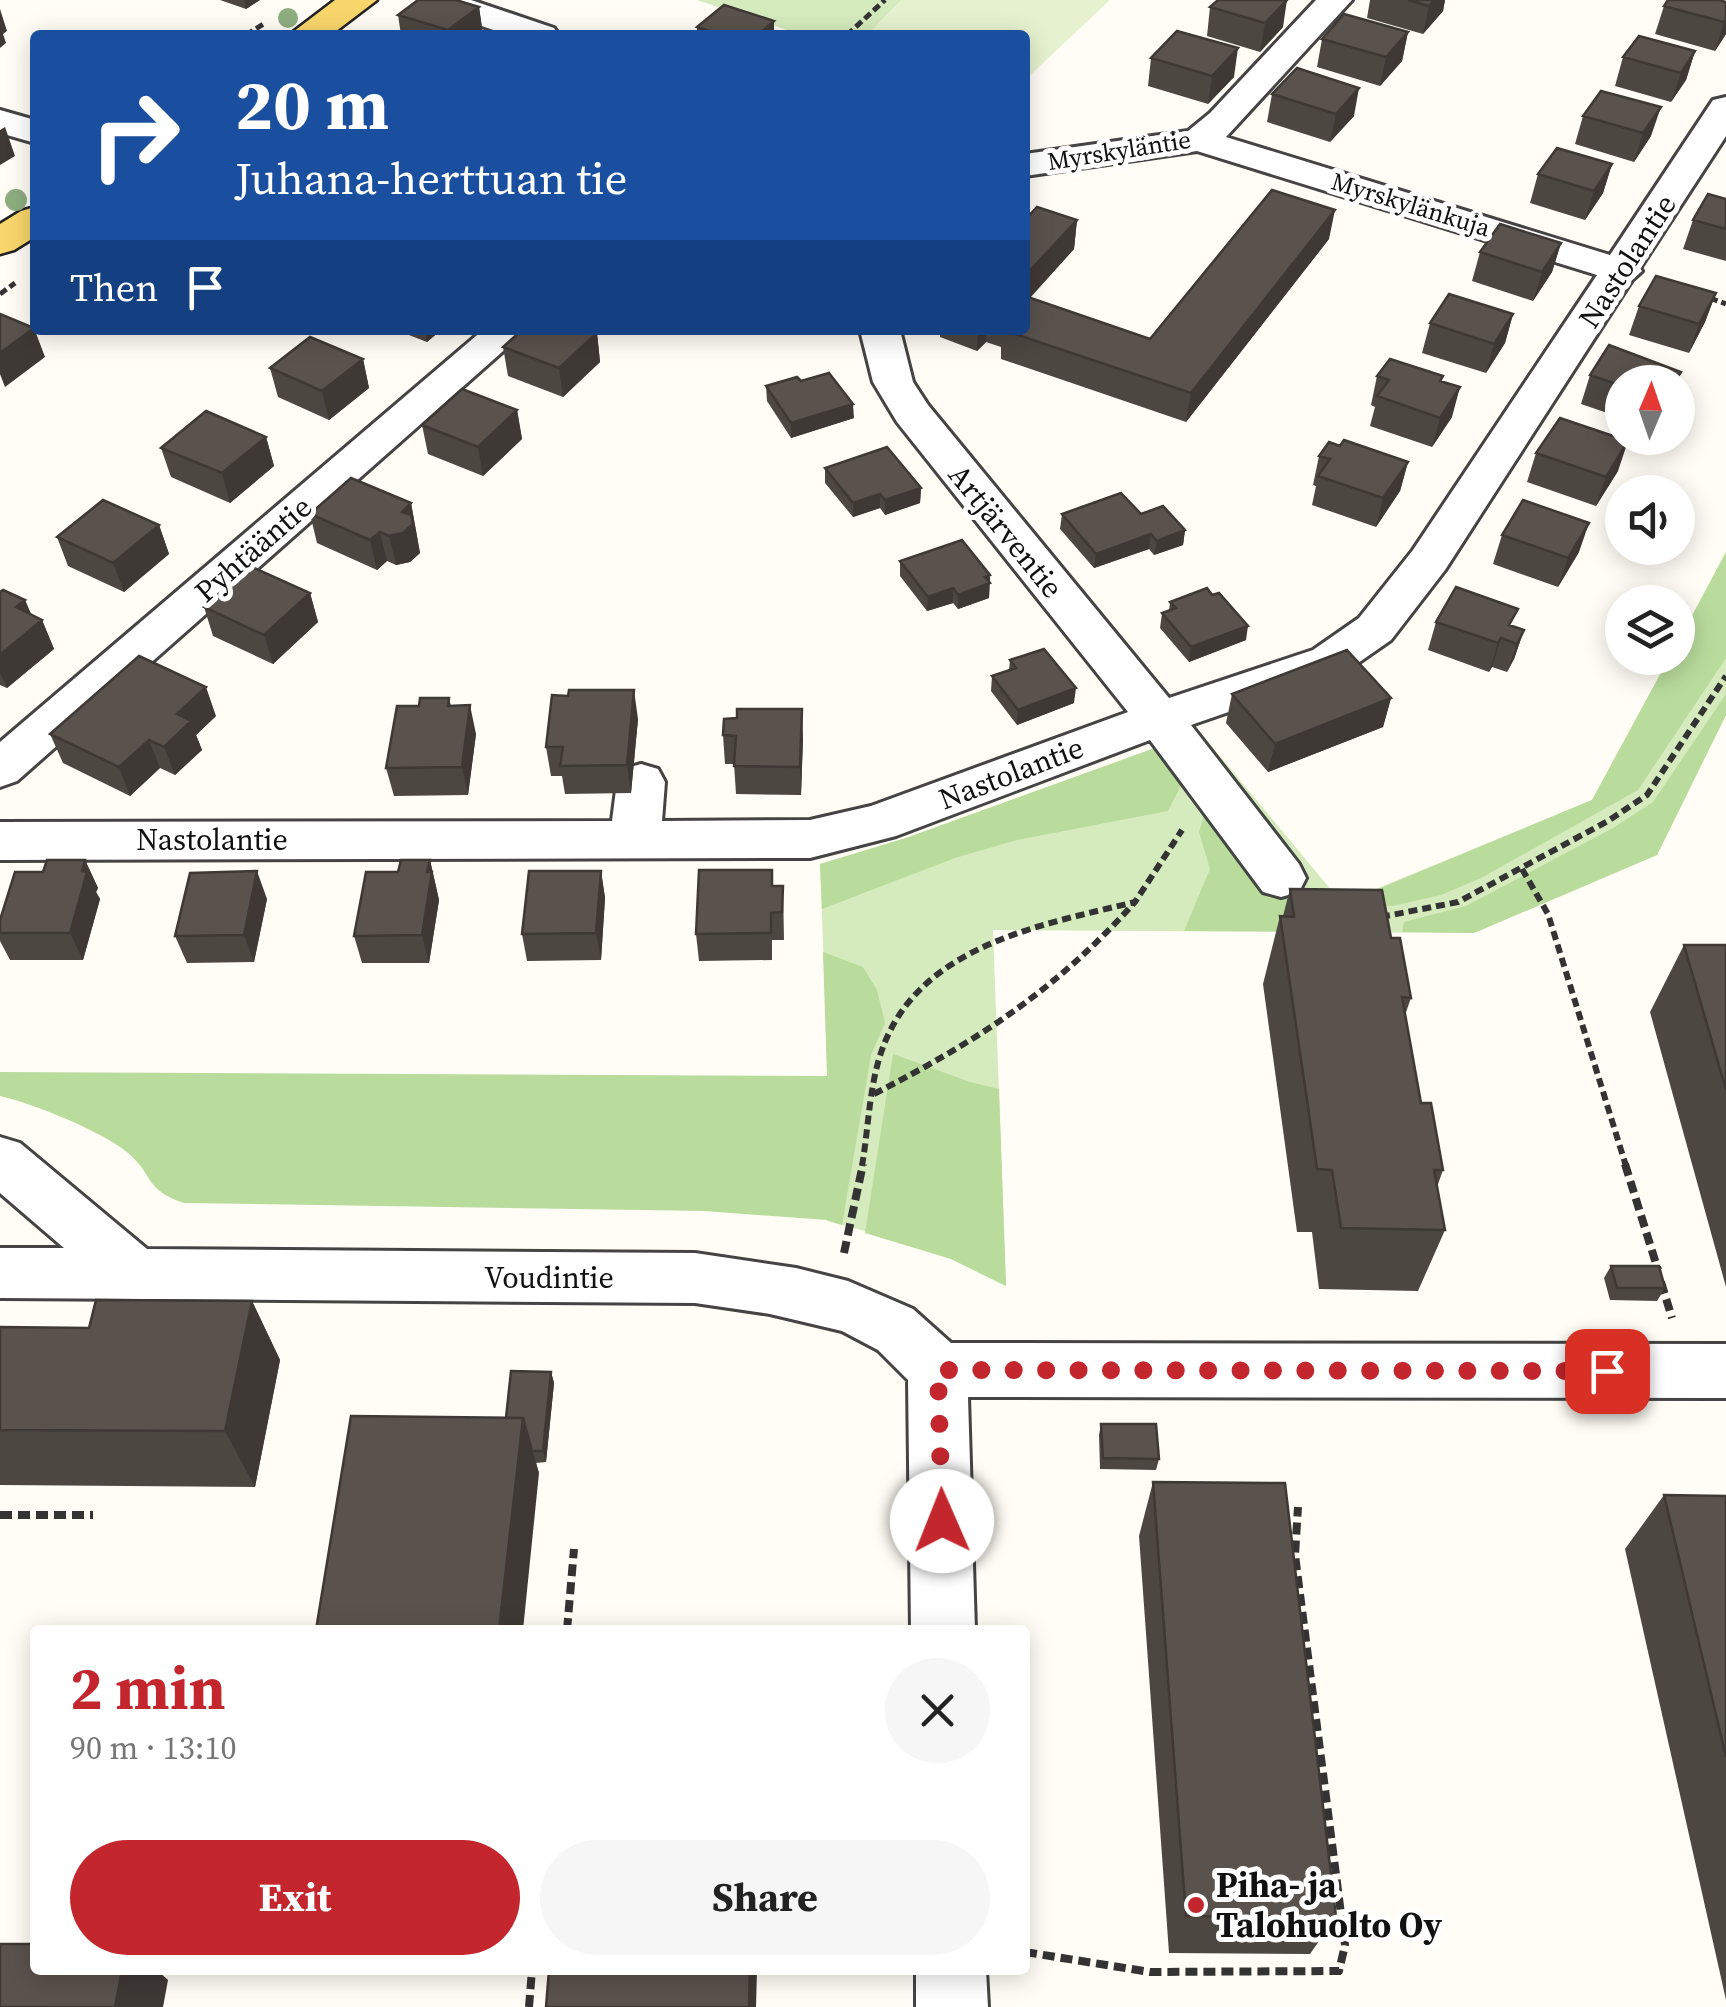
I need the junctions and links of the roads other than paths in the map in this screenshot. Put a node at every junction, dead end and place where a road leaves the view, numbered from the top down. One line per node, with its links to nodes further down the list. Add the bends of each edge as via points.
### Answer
1 (359, 0): 4 (main road)
2 (438, 0): 5 (street)
3 (1334, 0): 9 (street, Myrskyläntie)
4 (314, 30)
5 (527, 30)
6 (1726, 108): 13 (street, Nastolantie)
7 (0, 120): 8 (street)
8 (30, 130)
9 (1199, 140): 10 (street, Myrskyläntie); 13 (street, Myrskylänkuja)
10 (1030, 164)
11 (30, 222): 12 (main road)
12 (0, 242)
13 (1623, 271): 16 (street, Nastolantie, via 1375,630 1329,661)
14 (500, 335): 17 (street, Pyhtääntie)
15 (881, 335): 16 (street, Artjärventie, via 893,382 912,413)
16 (1156, 719): 20 (street, Nastolantie, via 880,824 810,839); 21 (street, Artjärventie)
17 (1, 768)
18 (641, 782): 20 (street)
19 (0, 840): 20 (street, Nastolantie)
20 (635, 840)
21 (1281, 878)
22 (0, 1160): 24 (street)
23 (0, 1273): 24 (street, Voudintie)
24 (135, 1274): 25 (street, Voudintie, via 695,1278 765,1286 893,1327)
25 (938, 1370): 26 (street); 27 (street)
26 (1726, 1372)
27 (943, 1625)
28 (951, 1975): 29 (street)
29 (952, 2007)

